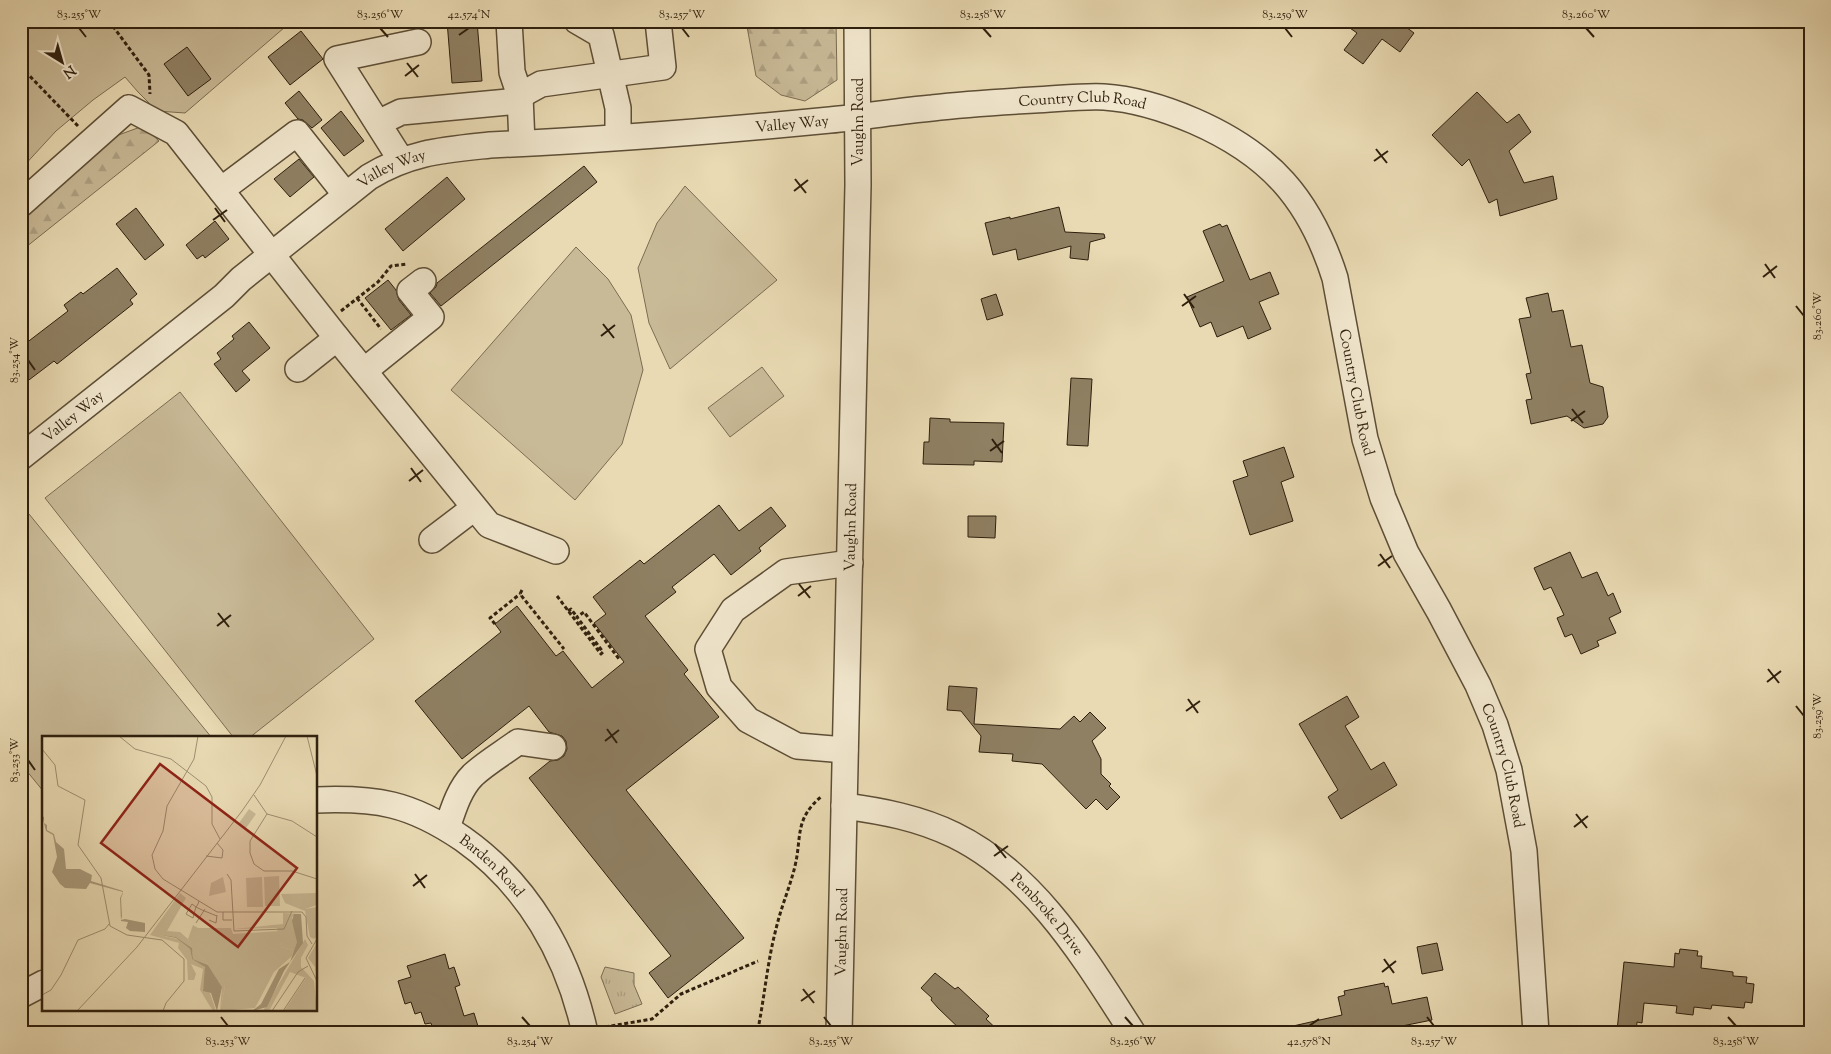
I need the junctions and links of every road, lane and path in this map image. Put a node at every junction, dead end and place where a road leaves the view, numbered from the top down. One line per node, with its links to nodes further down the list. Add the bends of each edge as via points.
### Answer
1 (28, 21): 8 (path)
2 (110, 21): 13 (path, via 149,74)
3 (509, 21): 11 (street, via 512,72)
4 (577, 21): 10 (street, via 601,35)
5 (658, 21): 10 (street, via 663,67)
6 (856, 21): 12 (street, Vaughn Road)
7 (418, 42): 14 (street, via 337,59)
8 (21, 61)
9 (21, 66): 16 (path)
10 (611, 74): 11 (street, via 541,84); 15 (street, via 618,108)
11 (520, 96): 14 (street, via 508,102 401,112); 17 (street)
12 (858, 118): 15 (street, Valley Way); 33 (street, Vaughn Road); 52 (street, Country Club Road, via 976,103 1042,99 1104,97 1139,103 1172,111 1237,142 1277,175 1302,205 1323,244 1335,278 1365,439 1383,498 1406,553 1478,685 1501,742 1524,851)
13 (151, 120): 16 (street, via 129,108); 19 (street, via 176,133)
14 (378, 123): 18 (street)
15 (618, 137): 17 (street, Valley Way)
16 (92, 140): 21 (street)
17 (522, 143): 18 (street, Valley Way, via 439,150)
18 (401, 160): 20 (street, Valley Way, via 369,177)
19 (221, 190): 20 (street, via 297,133); 22 (street)
20 (346, 195): 22 (street, Valley Way)
21 (21, 204)
22 (271, 255): 25 (street); 29 (street, Valley Way)
23 (416, 272): 24 (path, via 391,266); 26 (street, via 410,291 431,317)
24 (358, 298): 25 (path); 26 (path)
25 (331, 330): 27 (street); 28 (street)
26 (394, 346): 28 (street)
27 (298, 369)
28 (364, 371): 30 (street)
29 (21, 457)
30 (474, 508): 31 (street); 32 (street, via 489,525)
31 (432, 540)
32 (556, 551)
33 (850, 563): 41 (street, Vaughn Road); 41 (street, via 786,572 733,610 708,649 719,687 748,720 797,746)
34 (557, 596): 35 (path)
35 (568, 611): 36 (path, via 571,609); 36 (path, via 601,654 603,652)
36 (577, 617): 39 (path, via 584,612)
37 (494, 624): 38 (path, via 490,618 521,592)
38 (564, 649)
39 (621, 658)
40 (553, 747): 44 (street, via 518,742 489,763 472,776 458,796)
41 (846, 750): 42 (street, Vaughn Road)
42 (844, 796): 48 (path, via 828,792 816,801 803,821 798,836 796,864 776,929); 50 (street, Vaughn Road); 51 (street, Pembroke Drive, via 876,810 905,816 954,835 1010,872 1055,920)
43 (318, 800): 44 (street, Barden Road, via 387,804)
44 (447, 828): 49 (street, Barden Road, via 484,854 540,920 569,976)
45 (758, 961): 49 (path, via 681,994 652,1019)
46 (42, 984): 47 (street)
47 (21, 995)
48 (759, 1024)
49 (585, 1032)
50 (838, 1033)
51 (1133, 1033)
52 (1536, 1033)

